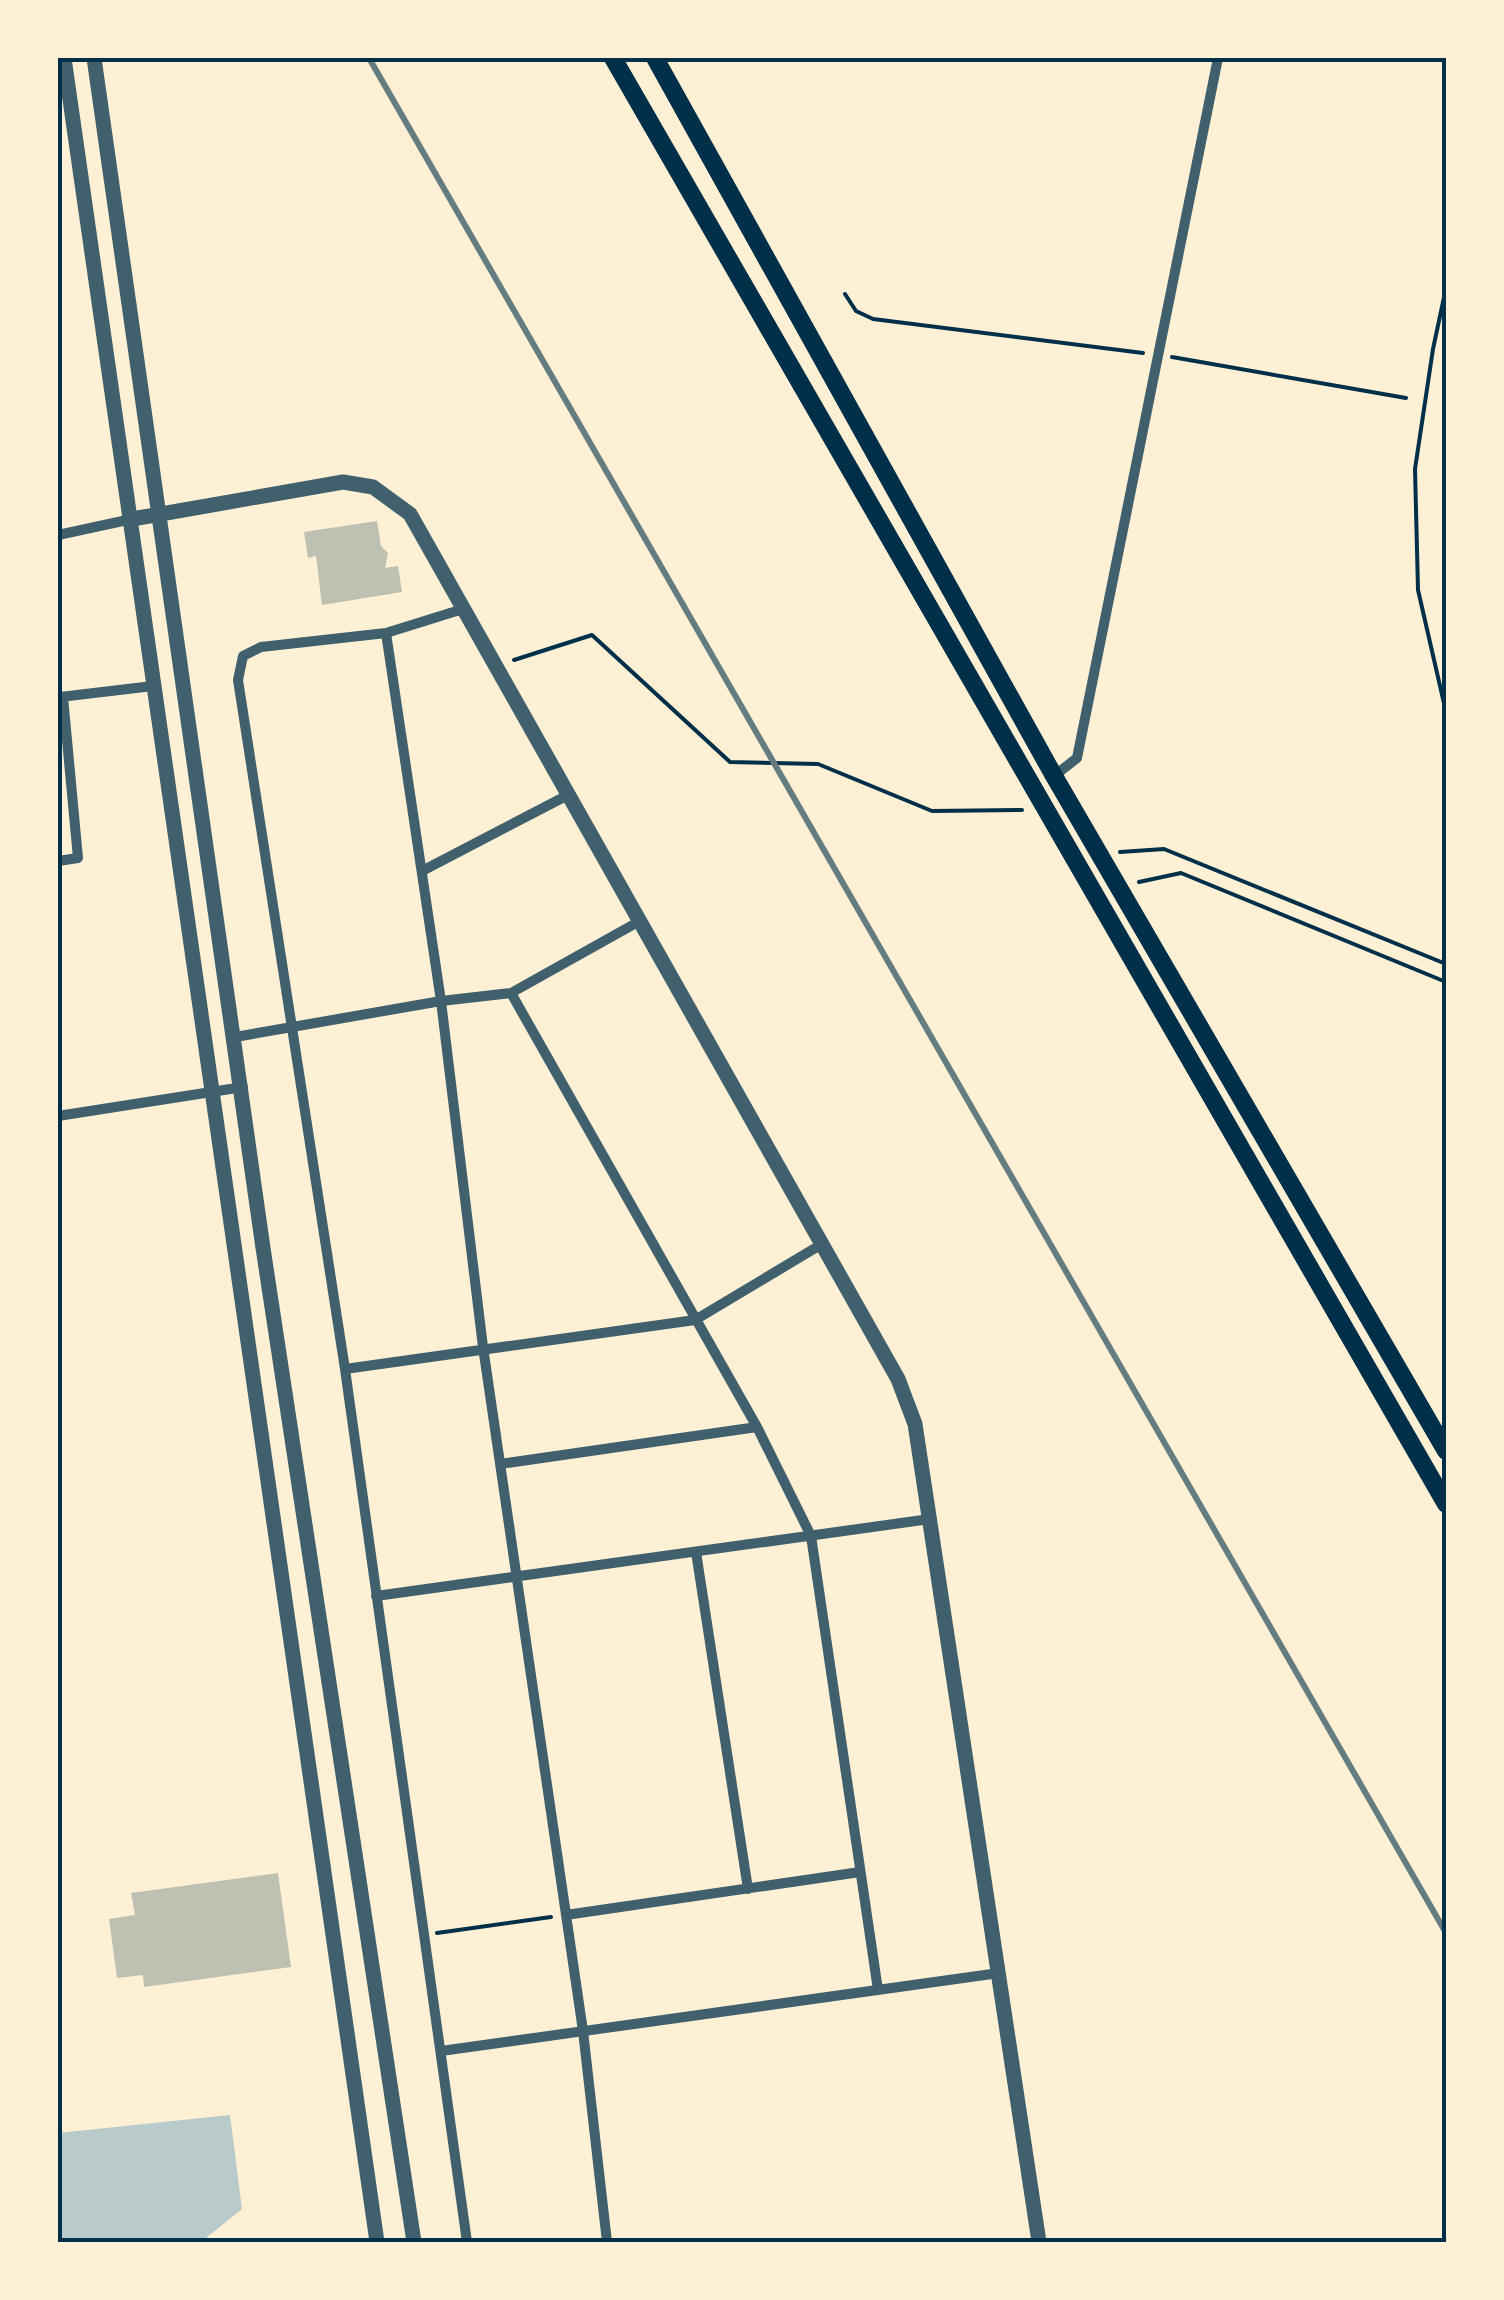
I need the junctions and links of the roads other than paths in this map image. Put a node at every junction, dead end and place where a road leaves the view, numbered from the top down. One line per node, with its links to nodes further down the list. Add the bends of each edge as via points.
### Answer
1 (64, 58): 7 (street)
2 (94, 58): 6 (street)
3 (613, 58): 32 (main road)
4 (655, 58): 13 (main road)
5 (1218, 58): 13 (street, via 1077,758)
6 (161, 514): 7 (street); 9 (street, via 343,482 373,487 410,514); 21 (street)
7 (132, 520): 8 (street); 11 (street)
8 (58, 535)
9 (463, 609): 10 (street); 14 (street)
10 (386, 633): 16 (street); 20 (street, via 262,647 243,656 238,680)
11 (153, 686): 12 (street); 23 (street)
12 (60, 697): 15 (street, via 78,858)
13 (1054, 776): 30 (main road)
14 (568, 795): 16 (street); 17 (street)
15 (58, 862)
16 (422, 871): 19 (street)
17 (638, 922): 18 (street); 25 (street)
18 (511, 993): 19 (street); 26 (street)
19 (441, 1001): 20 (street); 27 (street)
20 (292, 1029): 21 (street); 28 (street)
21 (236, 1038): 22 (street)
22 (242, 1087): 23 (street); 46 (street)
23 (211, 1092): 24 (street); 45 (street)
24 (58, 1116)
25 (822, 1244): 26 (street); 33 (street, via 916,1424)
26 (695, 1320): 27 (street); 29 (street)
27 (483, 1347): 28 (street); 31 (street)
28 (344, 1369): 37 (street)
29 (757, 1426): 31 (street); 34 (street)
30 (1446, 1451)
31 (500, 1464): 36 (street)
32 (1446, 1504)
33 (930, 1519): 34 (street); 41 (street)
34 (811, 1536): 35 (street); 38 (street)
35 (696, 1552): 36 (street); 39 (street)
36 (515, 1577): 37 (street); 40 (street)
37 (376, 1596): 44 (street)
38 (860, 1872): 39 (street); 42 (street)
39 (748, 1888): 40 (street)
40 (566, 1915): 43 (street)
41 (999, 1973): 42 (street); 49 (street)
42 (878, 1990): 43 (street)
43 (583, 2031): 44 (street); 48 (street)
44 (441, 2051): 47 (street)
45 (377, 2242)
46 (414, 2242)
47 (467, 2242)
48 (607, 2242)
49 (1039, 2242)

